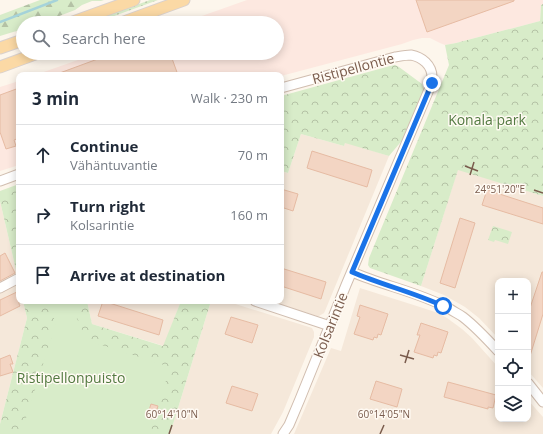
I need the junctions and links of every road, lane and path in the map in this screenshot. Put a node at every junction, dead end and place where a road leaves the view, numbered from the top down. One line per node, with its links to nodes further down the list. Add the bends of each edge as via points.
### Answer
1 (134, 0): 3 (main road)
2 (184, 0): 4 (main road)
3 (89, 16)
4 (140, 16)
5 (16, 42): 6 (main road)
6 (0, 48)
7 (19, 60): 9 (main road)
8 (425, 61): 10 (street, Ristipellontie, via 413,55 395,57); 13 (street, Kolsarintie, via 432,72 432,83)
9 (0, 67)
10 (284, 87)
11 (16, 175): 12 (street)
12 (0, 181)
13 (352, 272): 17 (street, Kolsarintie); 18 (street, via 419,296 462,316)
14 (16, 280): 15 (street)
15 (0, 288)
16 (264, 304): 17 (street)
17 (330, 326): 21 (street, Kolsarintie)
18 (497, 350)
19 (530, 386): 20 (street)
20 (543, 402)
21 (283, 434)

